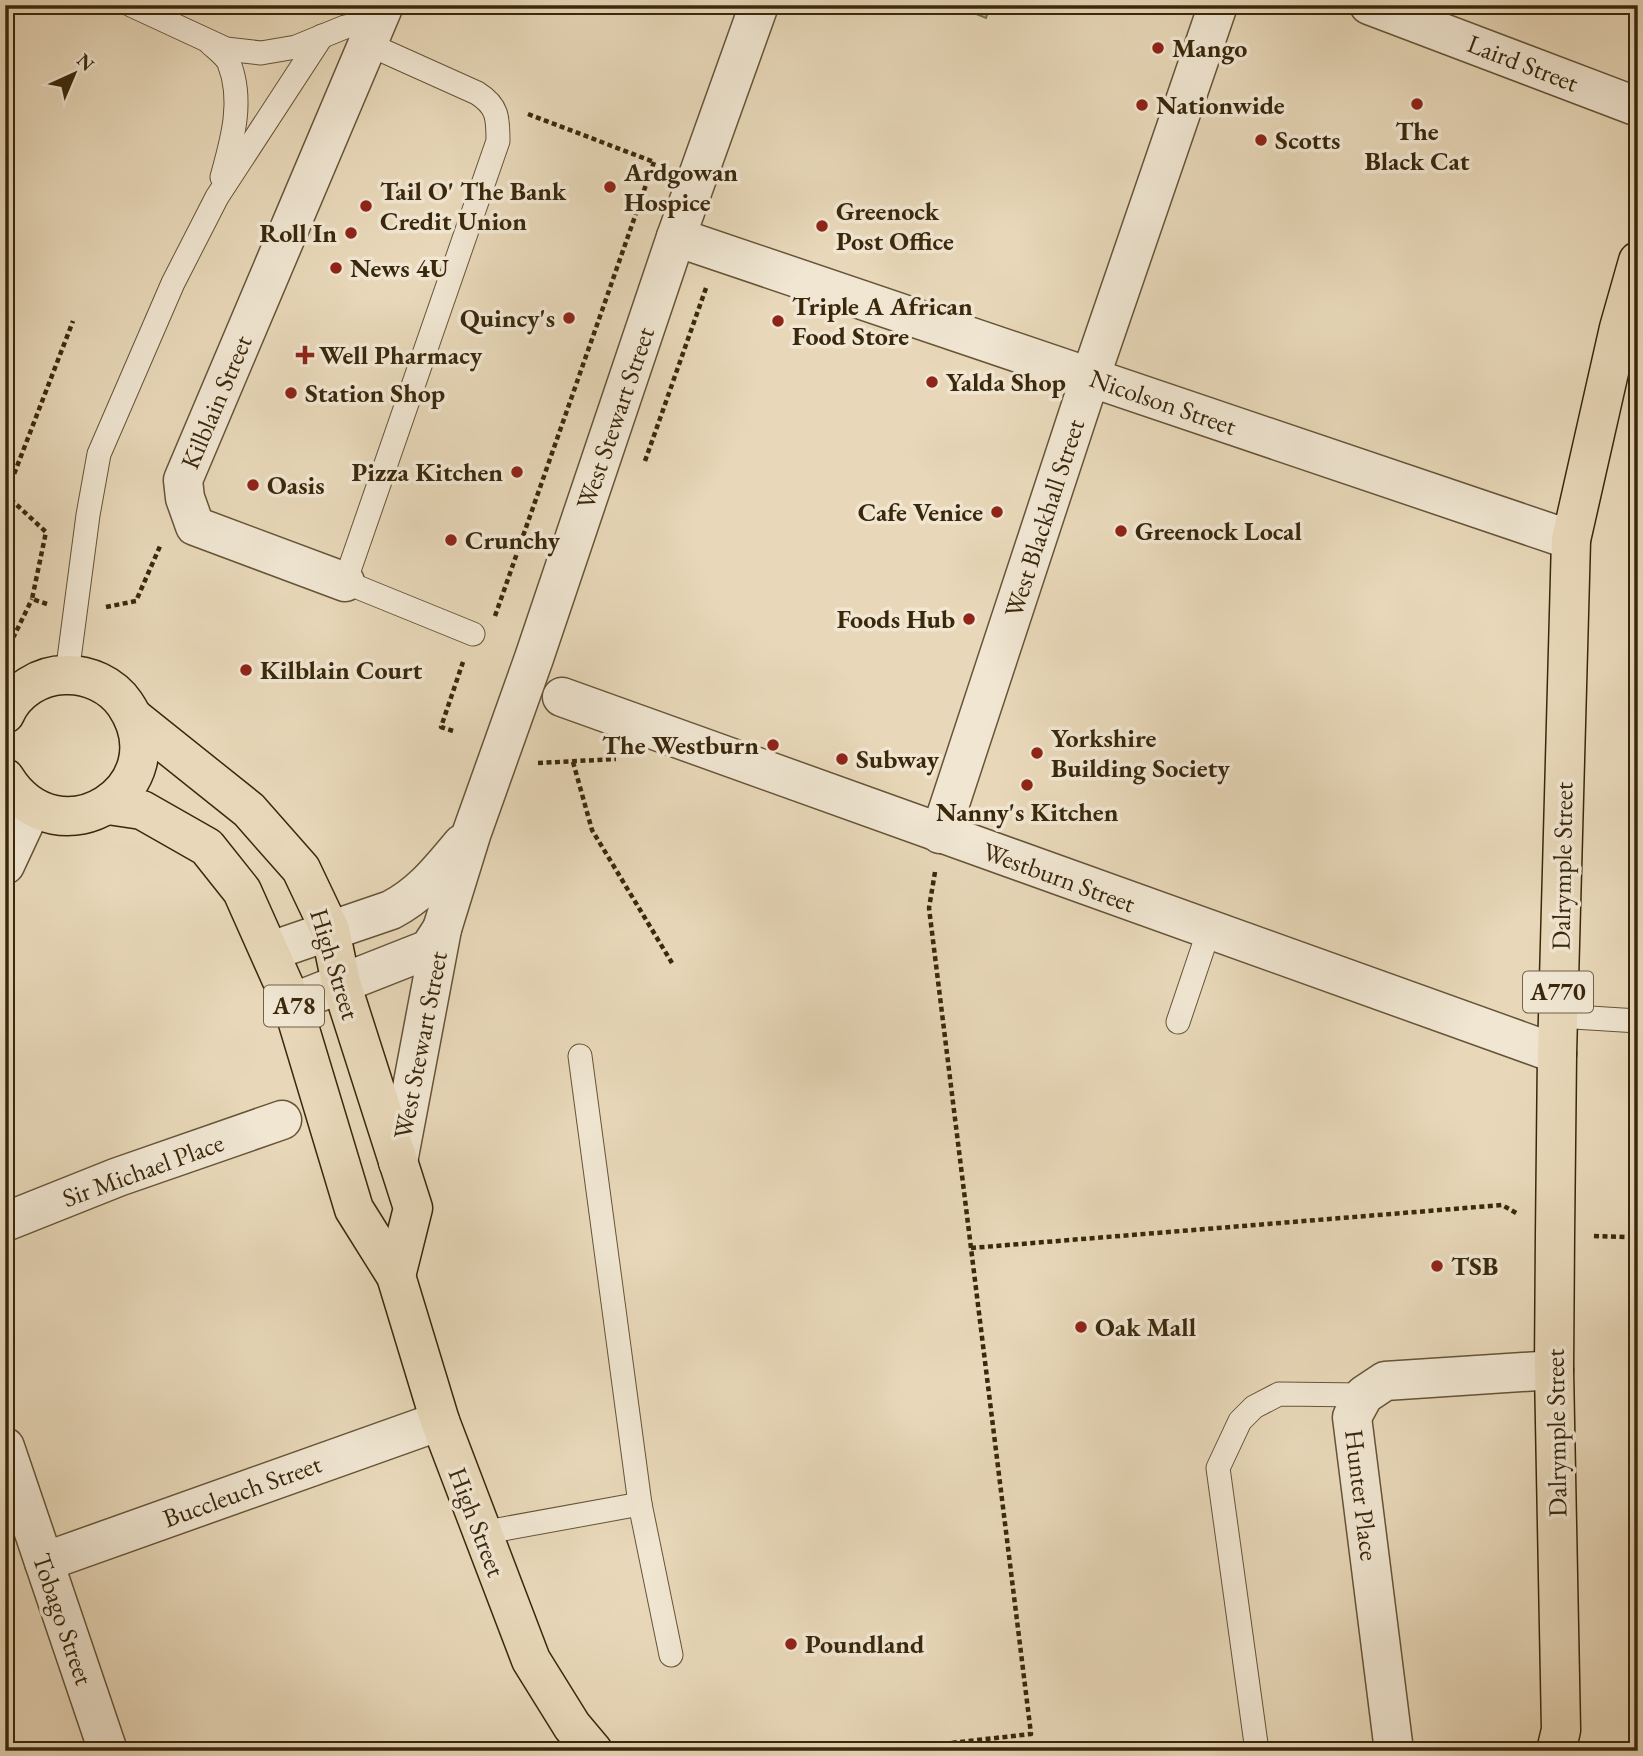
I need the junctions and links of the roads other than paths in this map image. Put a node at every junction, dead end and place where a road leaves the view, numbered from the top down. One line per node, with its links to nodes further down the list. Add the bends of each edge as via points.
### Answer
1 (131, 5): 7 (lane)
2 (759, 5): 10 (street, West Stewart Street)
3 (1219, 5): 12 (street, West Blackhall Street)
4 (1369, 5): 8 (street, Laird Street)
5 (376, 23): 6 (lane); 14 (lane, via 488,99 496,111 498,141); 14 (street, Kilblain Street, via 183,480 195,526)
6 (322, 36): 7 (lane, via 296,47 261,53 226,49); 9 (lane)
7 (208, 40): 9 (lane, via 229,61 235,93 235,129)
8 (1638, 107)
9 (217, 197): 16 (lane, via 173,283 99,454 75,613)
10 (676, 237): 12 (street, Nicolson Street); 23 (street, West Stewart Street)
11 (1638, 261): 13 (main road, Dalrymple Street / A770)
12 (1090, 378): 13 (street, Nicolson Street); 24 (street, West Blackhall Street)
13 (1571, 540): 32 (main road, Dalrymple Street / A770)
14 (345, 582): 15 (lane, Kilblain Street)
15 (482, 631)
16 (35, 677): 18 (main road); 19 (main road, A78, via 95,679 119,695)
17 (562, 697): 24 (street, Westburn Street)
18 (5, 714)
19 (134, 718): 21 (main road, A78, via 139,756 123,792); 27 (main road, High Street / A78, via 249,810 301,869)
20 (5, 778): 22 (main road, A78)
21 (108, 805): 22 (main road, A78, via 71,817); 29 (main road, High Street / A78, via 142,810 207,847 242,891)
22 (32, 807): 25 (street)
23 (472, 832): 26 (street, West Stewart Street); 27 (street, West Stewart Street, via 430,883 409,900)
24 (940, 834): 28 (street, Westburn Street)
25 (5, 865)
26 (442, 929): 30 (street, West Stewart Street, via 429,948); 38 (street, West Stewart Street)
27 (330, 930): 29 (street, West Stewart Street); 30 (main road, High Street / A78)
28 (1209, 930): 34 (lane); 35 (street, Westburn Street)
29 (271, 951): 31 (main road, High Street / A78)
30 (341, 983): 31 (street, West Stewart Street); 38 (main road, High Street / A78)
31 (292, 1003): 40 (main road, High Street / A78, via 354,1209)
32 (1558, 1016): 33 (lane); 35 (main road, Dalrymple Street / A770)
33 (1638, 1021)
34 (1178, 1022)
35 (1557, 1055): 41 (main road, Dalrymple Street / A770)
36 (579, 1056): 45 (lane)
37 (282, 1120): 39 (street, Sir Michael Place)
38 (398, 1162): 40 (main road, High Street / A78, via 413,1208)
39 (5, 1222)
40 (396, 1276): 43 (main road, High Street / A78)
41 (1554, 1370): 42 (street, Hunter Place, via 1385,1381); 50 (main road, Dalrymple Street / A770)
42 (1364, 1395): 52 (lane, via 1279,1394 1266,1399 1240,1421 1218,1468); 53 (street, Hunter Place, via 1352,1417)
43 (440, 1421): 46 (main road, High Street / A78); 47 (street, Buccleuch Street)
44 (5, 1447): 47 (street, Tobago Street)
45 (640, 1504): 46 (lane); 48 (lane)
46 (481, 1533): 49 (main road, High Street / A78, via 531,1660)
47 (44, 1562): 51 (street, Tobago Street)
48 (671, 1656)
49 (582, 1738)
50 (1563, 1744)
51 (108, 1751)
52 (1257, 1751)
53 (1394, 1751)

